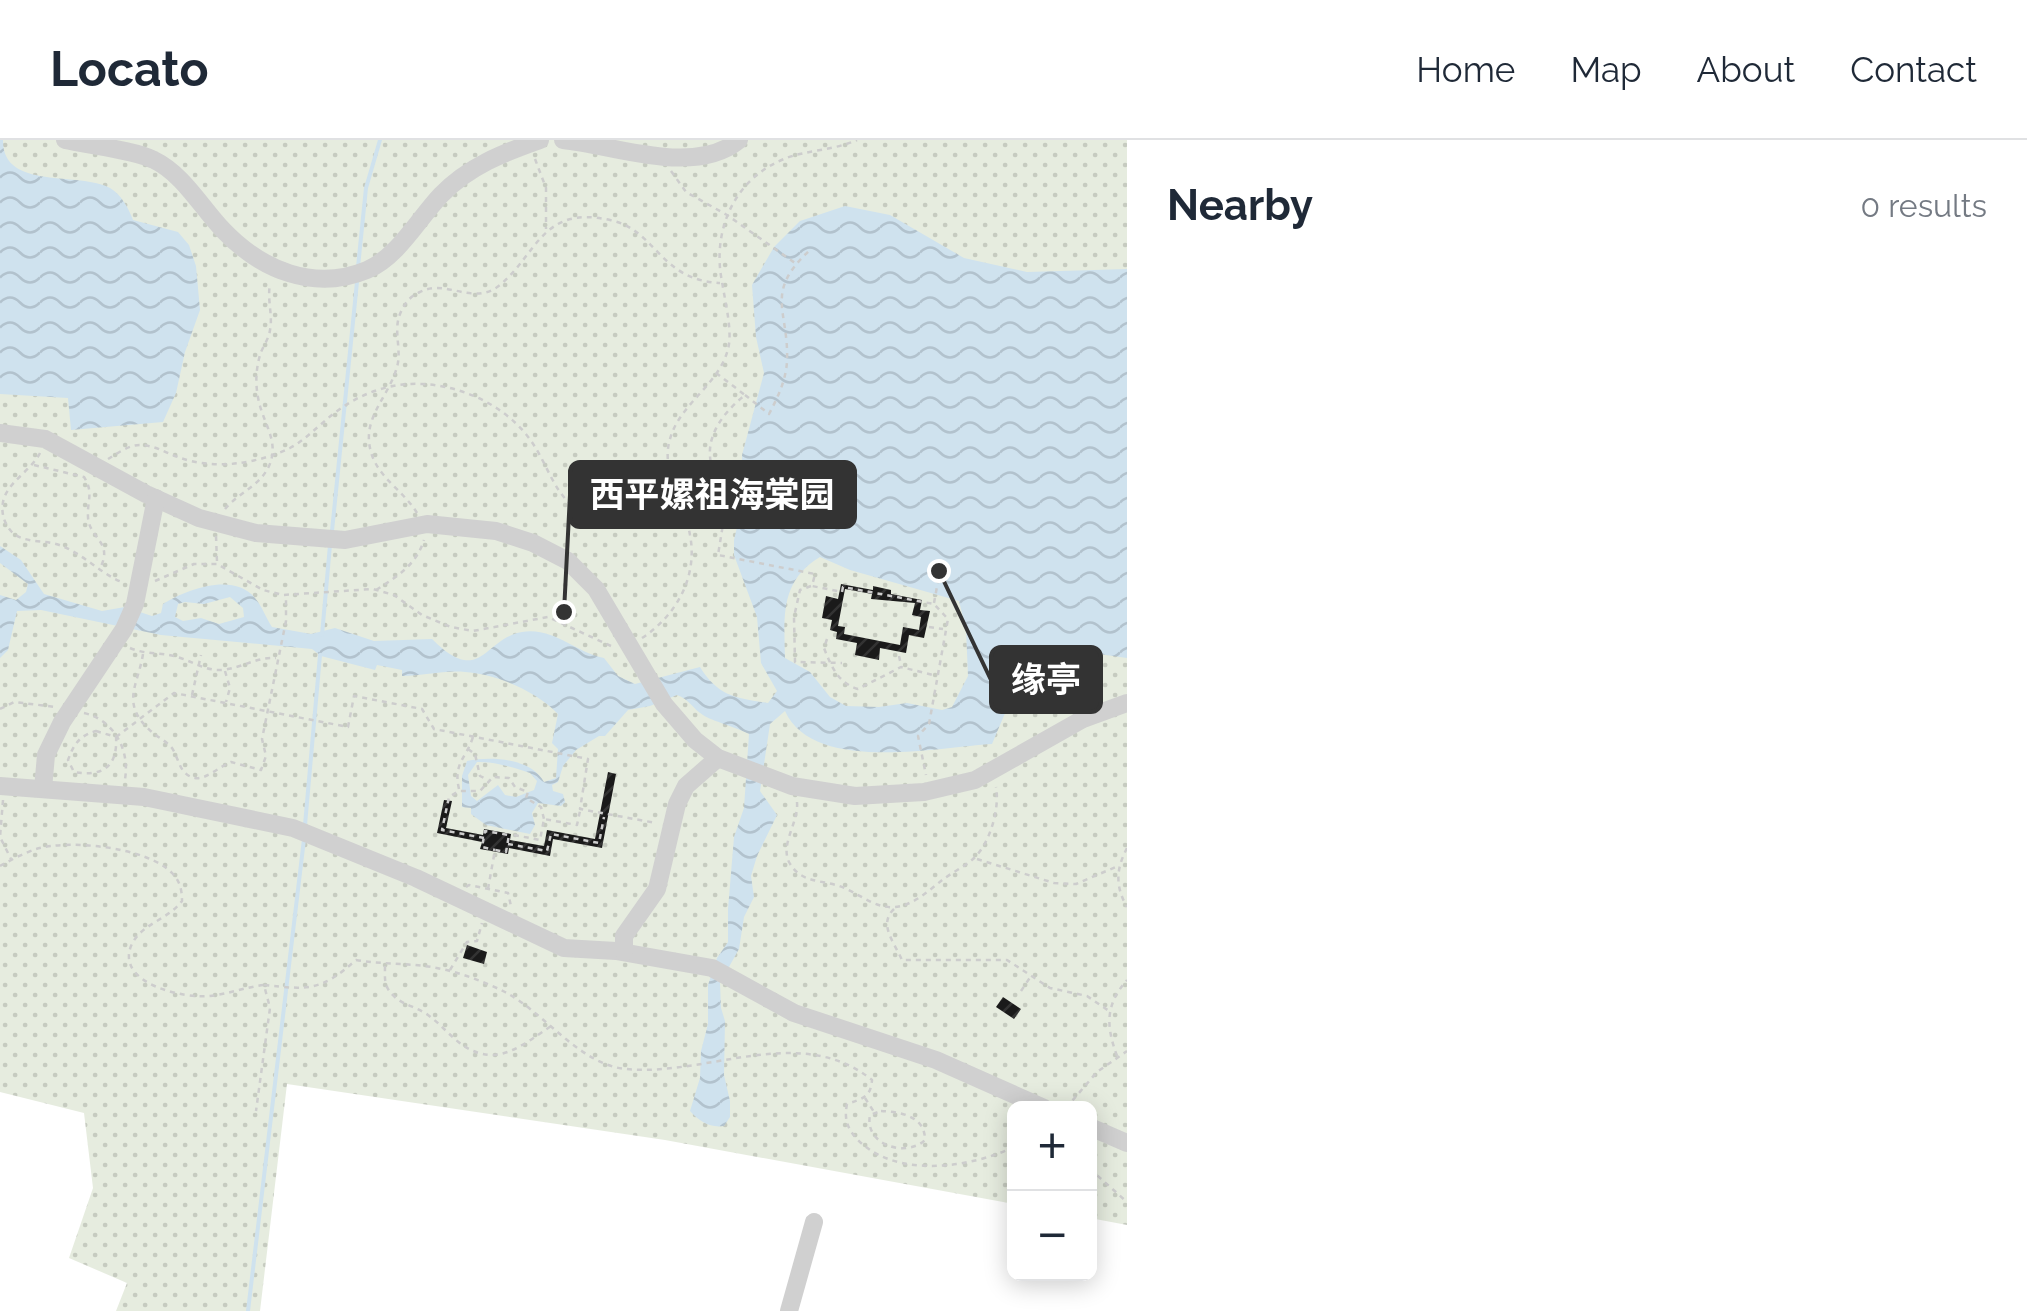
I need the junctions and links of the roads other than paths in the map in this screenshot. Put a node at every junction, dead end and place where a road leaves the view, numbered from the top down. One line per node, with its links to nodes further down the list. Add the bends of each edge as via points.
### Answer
1 (65, 140): 4 (street, via 152,158 252,255 312,280 378,264 476,166)
2 (564, 140): 3 (street, via 650,157 695,157)
3 (739, 140)
4 (534, 142)
5 (0, 432): 6 (street, via 45,439)
6 (156, 498): 8 (street, via 256,533 345,540 422,525 496,531 533,544 568,561 596,589 664,704); 10 (street, via 137,596 46,755)
7 (1127, 703): 8 (street, via 1083,719 974,780 930,790 855,796 792,786)
8 (718, 758): 11 (street, via 686,786 677,804 657,889 624,936)
9 (2, 786): 10 (street)
10 (43, 788): 11 (street, via 122,795 293,828 564,948)
11 (624, 952): 12 (street, via 720,972 794,1013 936,1060)
12 (1028, 1101)
13 (1097, 1130): 14 (street)
14 (1127, 1143)
15 (814, 1222): 16 (street)
16 (790, 1311)

